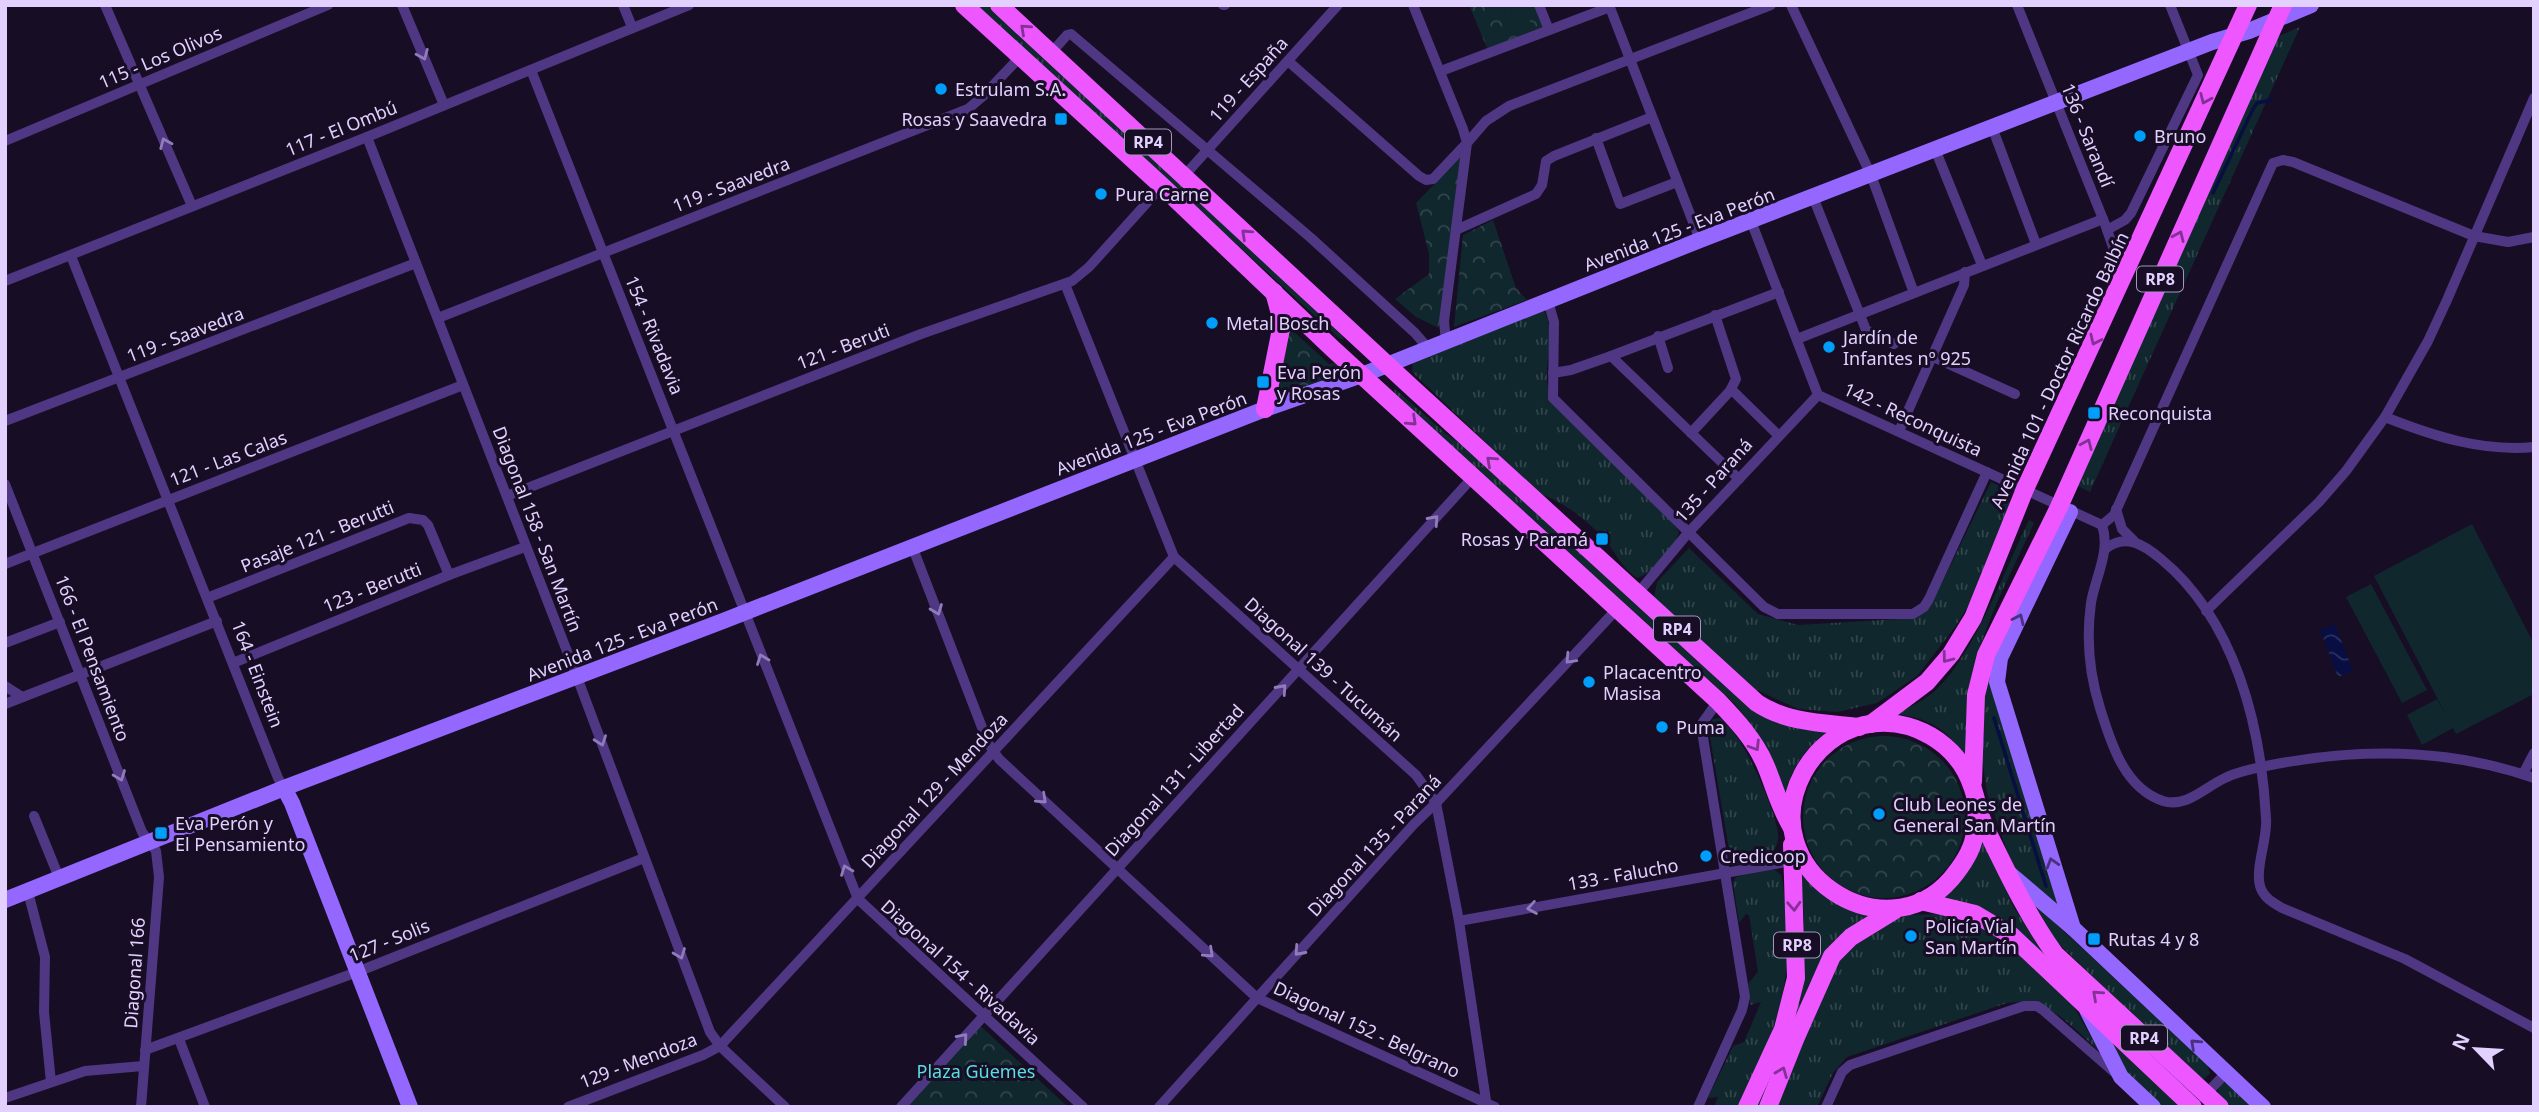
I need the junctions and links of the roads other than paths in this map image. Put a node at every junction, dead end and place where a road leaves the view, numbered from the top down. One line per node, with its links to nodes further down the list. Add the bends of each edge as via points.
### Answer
1 (105, 5): 29 (street)
2 (328, 5): 29 (street, 115 - Los Olivos)
3 (402, 5): 32 (street, one-way to 32)
4 (623, 5): 19 (street)
5 (689, 5): 19 (street, 117 - El Ombú)
6 (964, 5): 24 (main road, RP4)
7 (999, 5): 22 (main road, RP4, one-way to 7)
8 (1338, 5): 25 (street, 119 - España)
9 (1413, 5): 28 (street)
10 (1539, 5): 20 (street)
11 (1772, 5): 26 (street)
12 (1791, 5): 41 (street)
13 (2017, 5): 31 (street, 136 - Sarandí)
14 (2170, 5): 23 (street)
15 (2248, 5): 21 (main road, Avenida 101 - Doctor Ricardo Balbín / RP8)
16 (2311, 5): 18 (street, Avenida 125 - Eva Perón)
17 (1610, 6): 20 (street); 26 (street)
18 (2280, 12): 21 (street, Avenida 125 - Eva Perón); 101 (main road, RP8, one-way to 18)
19 (632, 27): 27 (street, 117 - El Ombú)
20 (1549, 30): 28 (street)
21 (2233, 37): 23 (street, Avenida 125 - Eva Perón); 59 (main road, Avenida 101 - Doctor Ricardo Balbín / RP8, one-way to 59)
22 (1051, 52): 40 (street, via 1071,34); 42 (main road, RP4)
23 (2189, 52): 31 (street, Avenida 125 - Eva Perón); 48 (street, via 2197,70 2195,83 2131,213 2125,220)
24 (1020, 57): 44 (main road, RP4); 54 (street, 119 - Saavedra, via 968,109)
25 (1289, 61): 38 (street, via 1426,180 1438,175); 40 (street, 119 - España)
26 (1629, 61): 33 (street); 38 (street, via 1509,106 1486,121)
27 (531, 70): 32 (street, 117 - El Ombú); 54 (street, 154 - Rivadavia)
28 (1441, 71): 38 (street)
29 (139, 84): 37 (street, 115 - Los Olivos); 46 (street, one-way to 29)
30 (2534, 98): 50 (street)
31 (2055, 104): 34 (street, Avenida 125 - Eva Perón); 48 (street, 136 - Sarandí)
32 (444, 105): 35 (street, 117 - El Ombú)
33 (1652, 117): 36 (street); 43 (street)
34 (1992, 127): 39 (street, Avenida 125 - Eva Perón); 53 (street)
35 (367, 137): 46 (street, 117 - El Ombú); 56 (street, Diagonal 158 - San Martín)
36 (1596, 138): 43 (street, via 1620,204); 49 (street, via 1546,161 1536,194)
37 (5, 141)
38 (1467, 143): 49 (street)
39 (1935, 149): 41 (street, Avenida 125 - Eva Perón); 57 (street)
40 (1208, 150): 42 (street, 119 - España); 73 (street)
41 (1871, 175): 45 (street, Avenida 125 - Eva Perón); 64 (street)
42 (1184, 176): 76 (main road, RP4, one-way to 42)
43 (1677, 182): 52 (street)
44 (1162, 186): 61 (street, 121 - Beruti, via 1089,267); 62 (main road, RP4)
45 (1813, 197): 47 (street, Avenida 125 - Eva Perón); 67 (street)
46 (192, 206): 55 (street, 117 - El Ombú)
47 (1751, 221): 52 (street, Avenida 125 - Eva Perón); 63 (street, 142 - Reconquista)
48 (2105, 224): 53 (street); 59 (street, 136 - Sarandí)
49 (1456, 230): 71 (street, via 1444,321)
50 (2474, 236): 51 (street, via 2508,242); 86 (street, via 2428,341); 102 (street, via 2293,162 2273,163)
51 (2534, 237)
52 (1700, 240): 65 (street, Avenida 125 - Eva Perón)
53 (2036, 244): 57 (street)
54 (603, 252): 68 (street, 119 - Saavedra); 88 (street, 154 - Rivadavia)
55 (71, 256): 60 (street, 117 - El Ombú); 80 (street, 164 - Einstein)
56 (416, 263): 68 (street, Diagonal 158 - San Martín); 80 (street, 119 - Saavedra)
57 (1982, 265): 58 (street)
58 (1965, 272): 64 (street); 75 (street, via 1964,285)
59 (2124, 278): 98 (main road, Avenida 101 - Doctor Ricardo Balbín / RP8, one-way to 98)
60 (5, 281)
61 (1065, 284): 88 (street, 121 - Beruti, via 921,334); 93 (street, Diagonal 139 - Tucumán)
62 (1274, 292): 79 (main road, RP4); 85 (main road, via 1281,329)
63 (1779, 292): 66 (street); 70 (street, 142 - Reconquista)
64 (1914, 293): 67 (street)
65 (1548, 301): 71 (street, Avenida 125 - Eva Perón); 78 (street, via 1554,322)
66 (1715, 315): 69 (street); 82 (street, via 1735,372)
67 (1859, 315): 70 (street); 72 (street, via 1869,334)
68 (438, 318): 81 (street, Diagonal 158 - San Martín)
69 (1658, 336): 74 (street); 77 (street)
70 (1797, 339): 84 (street, 142 - Reconquista)
71 (1446, 342): 73 (street, Avenida 125 - Eva Perón)
72 (1894, 344)
73 (1428, 348): 76 (street, Avenida 125 - Eva Perón)
74 (1611, 356): 78 (street); 90 (street)
75 (1933, 357): 83 (street); 89 (street)
76 (1387, 365): 79 (street, Avenida 125 - Eva Perón); 113 (main road, RP4, one-way to 76)
77 (1668, 368)
78 (1553, 373): 104 (street, via 1553,398 1558,405)
79 (1362, 375): 85 (street, Avenida 125 - Eva Perón); 95 (main road, RP4, one-way to 95)
80 (120, 378): 87 (street, 119 - Saavedra); 100 (street, 164 - Einstein)
81 (463, 385): 99 (street, Diagonal 158 - San Martín); 100 (street, 121 - Las Calas)
82 (1730, 391): 90 (street); 91 (street)
83 (2015, 394)
84 (1818, 395): 89 (street, 142 - Reconquista); 91 (street, 135 - Paraná)
85 (1265, 409): 93 (street, Avenida 125 - Eva Perón)
86 (2385, 417): 92 (street, via 2463,443); 116 (street, via 2319,502)
87 (5, 421)
88 (674, 431): 99 (street, 121 - Beruti); 117 (street, 154 - Rivadavia)
89 (1899, 431): 94 (street, 142 - Reconquista)
90 (1691, 433): 96 (street)
91 (1778, 435): 96 (street, 135 - Paraná)
92 (2534, 447)
93 (1135, 460): 107 (street, Avenida 125 - Eva Perón); 110 (street, Diagonal 139 - Tucumán)
94 (1987, 472): 98 (street, 142 - Reconquista); 104 (street, via 1929,598 1913,614 1777,614 1764,607)
95 (1473, 477): 115 (main road, RP4); 122 (street, Diagonal 131 - Libertad, one-way to 95)
96 (1739, 479): 104 (street, 135 - Paraná)
97 (5, 484): 109 (street, 166 - El Pensamiento)
98 (2025, 489): 101 (street, 142 - Reconquista); 129 (main road, Avenida 101 - Doctor Ricardo Balbín / RP8, one-way to 129, via 1964,635 1927,682)
99 (507, 496): 106 (street, Diagonal 158 - San Martín)
100 (168, 499): 109 (street, 121 - Las Calas); 114 (street, 164 - Einstein)
101 (2065, 509): 103 (street, 142 - Reconquista); 135 (main road, RP8, via 1980,671); 153 (street, one-way to 101, via 1997,682 2000,658)
102 (2116, 509): 103 (street); 105 (street, via 2122,528)
103 (2102, 525): 108 (street)
104 (1688, 533): 113 (street, 135 - Paraná)
105 (2136, 543): 108 (street, via 2118,541); 116 (street, via 2169,566)
106 (525, 547): 112 (street, 123 - Berutti); 124 (street, Diagonal 158 - San Martín)
107 (912, 547): 117 (street, Avenida 125 - Eva Perón); 130 (street, Diagonal 152 - Belgrano, one-way to 130)
108 (2105, 549): 132 (street, via 2092,601 2089,658 2106,726 2129,778 2155,797 2179,803 2227,777)
109 (32, 553): 111 (street, 121 - Las Calas); 119 (street, 166 - El Pensamiento)
110 (1174, 557): 122 (street, Diagonal 139 - Tucumán); 130 (street, Diagonal 129 - Mendoza)
111 (5, 564)
112 (449, 575): 114 (street, Pasaje 121 - Berutti, via 428,525 409,518); 121 (street, 123 - Berutti)
113 (1638, 593): 129 (main road, RP4, via 1766,709 1800,721)
114 (207, 598): 118 (street, 164 - Einstein)
115 (1617, 609): 127 (main road, RP4); 136 (street, Diagonal 135 - Paraná, one-way to 136)
116 (2206, 611): 132 (street, via 2241,682)
117 (744, 612): 124 (street, Avenida 125 - Eva Perón); 148 (street, Diagonal 154 - Rivadavia, one-way to 117)
118 (217, 621): 121 (street, 164 - Einstein); 123 (street)
119 (60, 622): 120 (street); 123 (street, 166 - El Pensamiento)
120 (5, 643)
121 (233, 663): 134 (street, 164 - Einstein)
122 (1299, 670): 136 (street, Diagonal 139 - Tucumán, via 1416,775); 143 (street, Diagonal 131 - Libertad, one-way to 122)
123 (80, 674): 126 (street); 140 (street, 166 - El Pensamiento, one-way to 140, via 142,832)
124 (577, 677): 134 (street, Avenida 125 - Eva Perón); 141 (street, Diagonal 158 - San Martín, one-way to 141)
125 (5, 686): 126 (street)
126 (22, 697): 128 (street)
127 (1718, 701): 139 (main road, RP4, one-way to 139, via 1766,765); 145 (street, via 1701,725)
128 (5, 704)
129 (1865, 725): 135 (main road, RP4, via 1898,724 1923,731 1945,745 1962,765); 139 (main road, via 1831,741 1809,763 1799,782)
130 (992, 751): 143 (street, Diagonal 152 - Belgrano, one-way to 143); 148 (street, Diagonal 129 - Mendoza)
131 (2534, 753): 133 (street)
132 (2261, 767): 133 (street, via 2320,756 2393,753 2445,757); 158 (street, via 2267,822 2259,878 2265,896 2281,908 2404,959)
133 (2528, 776)
134 (284, 788): 140 (street, Avenida 125 - Eva Perón); 154 (street, 164 - Einstein)
135 (1973, 789): 137 (main road, RP4)
136 (1436, 803): 152 (street, Diagonal 139 - Tucumán); 155 (street, Diagonal 135 - Paraná, one-way to 155)
137 (1977, 811): 144 (main road, RP4); 150 (main road, RP4, via 1974,839 1963,865 1945,886)
138 (34, 816): 146 (street)
139 (1792, 832): 142 (main road, RP8); 151 (main road, RP4, via 1807,867 1825,887 1861,905)
140 (151, 843): 146 (street, Avenida 125 - Eva Perón); 161 (street, Diagonal 166, via 159,877)
141 (644, 858): 154 (street, 127 - Solis); 160 (street, Diagonal 158 - San Martín, one-way to 160, via 710,1032)
142 (1792, 861): 145 (street, 133 - Falucho); 178 (main road, RP8, one-way to 178, via 1796,978 1783,1029)
143 (1117, 869): 155 (street, Diagonal 152 - Belgrano, one-way to 155); 157 (street, Diagonal 131 - Libertad)
144 (2005, 869): 153 (street); 167 (main road, RP4, one-way to 144, via 2062,961 2034,924)
145 (1725, 874): 152 (street, 133 - Falucho, one-way to 152); 177 (street, via 1745,1003)
146 (60, 880): 147 (street, Avenida 125 - Eva Perón)
147 (28, 892): 149 (street, Avenida 125 - Eva Perón); 165 (street, via 45,957 43,1002)
148 (858, 899): 157 (street, Diagonal 154 - Rivadavia); 160 (street, Diagonal 129 - Mendoza)
149 (5, 900)
150 (1921, 901): 151 (main road, RP4); 156 (main road, RP4, via 1960,909 2000,927)
151 (1902, 907): 179 (main road, RP8, one-way to 151, via 1832,956 1851,937)
152 (1459, 920): 168 (street, Diagonal 139 - Tucumán)
153 (2073, 928): 163 (street, one-way to 153)
154 (357, 972): 159 (street, 127 - Solis); 171 (street, 164 - Einstein)
155 (1257, 998): 168 (street, Diagonal 152 - Belgrano); 176 (street, Diagonal 135 - Paraná)
156 (2085, 1004): 164 (street); 167 (main road, RP4)
157 (983, 1016): 174 (street, Diagonal 131 - Libertad, one-way to 157); 175 (street, Diagonal 154 - Rivadavia)
158 (2534, 1028)
159 (179, 1040): 161 (street, 127 - Solis); 170 (street)
160 (720, 1046): 172 (street, 129 - Mendoza); 173 (street, Diagonal 158 - San Martín)
161 (145, 1050): 162 (street, Diagonal 166)
162 (144, 1066): 165 (street, via 85,1071); 169 (street, Diagonal 166)
163 (2226, 1073): 167 (street); 183 (street)
164 (2121, 1077): 180 (street, via 2043,1010 2024,1006 1850,1065); 181 (street)
165 (51, 1083): 166 (street)
166 (5, 1098)
167 (2197, 1102): 182 (main road, RP4)
168 (1490, 1106)
169 (141, 1107)
170 (205, 1107)
171 (410, 1107)
172 (568, 1107)
173 (785, 1107)
174 (901, 1107)
175 (1083, 1107)
176 (1159, 1107)
177 (1698, 1107)
178 (1747, 1107)
179 (1768, 1107)
180 (1826, 1107)
181 (2153, 1107)
182 (2220, 1107)
183 (2263, 1107)

